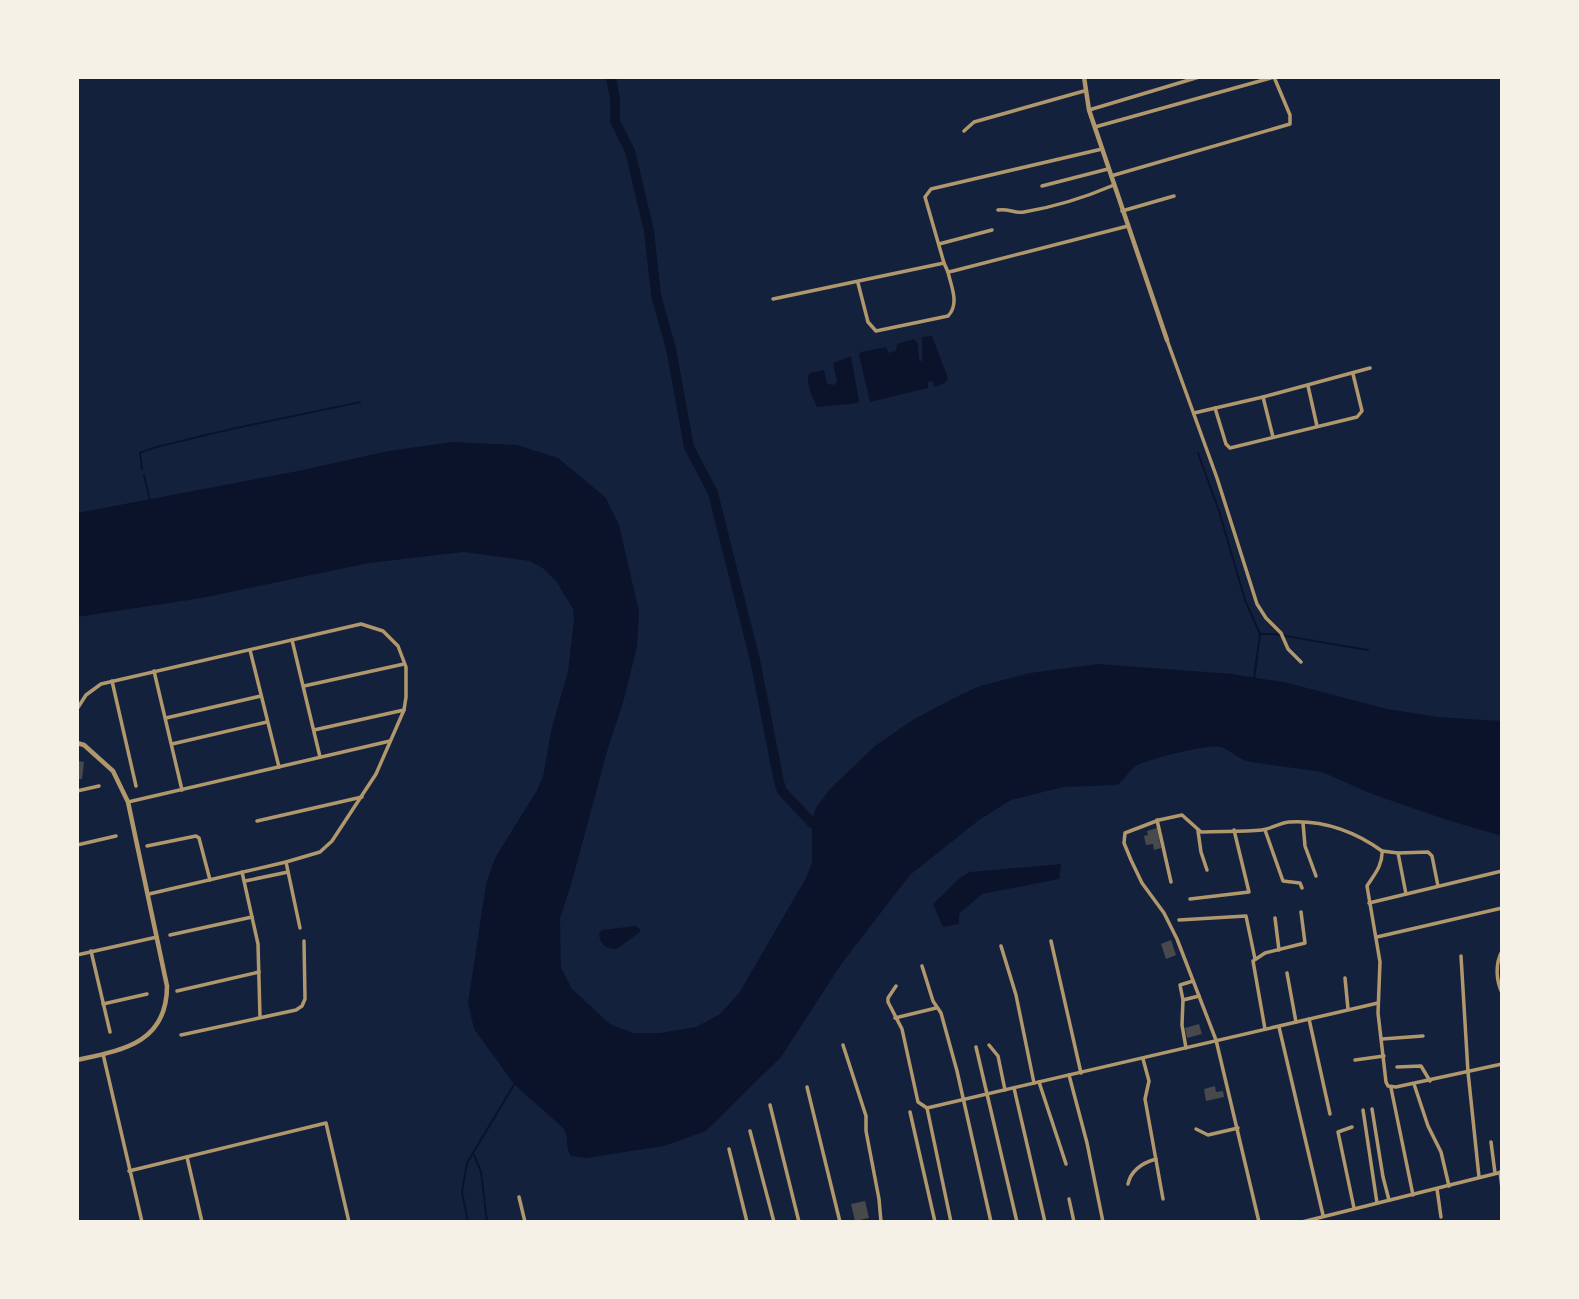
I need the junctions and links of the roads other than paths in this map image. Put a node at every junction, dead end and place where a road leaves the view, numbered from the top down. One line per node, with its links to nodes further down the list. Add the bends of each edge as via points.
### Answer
1 (1084, 77): 4 (street)
2 (1199, 77): 5 (street)
3 (1274, 77): 6 (street); 10 (street, via 1290,124)
4 (1084, 91): 5 (street); 7 (street, via 974,121)
5 (1089, 110): 6 (street)
6 (1095, 127): 8 (street)
7 (964, 131)
8 (1102, 149): 9 (street); 18 (street, via 931,189 925,197)
9 (1108, 169): 10 (street); 12 (street)
10 (1111, 176): 11 (street)
11 (1114, 185): 14 (street, via 1024,212); 15 (street)
12 (1042, 186)
13 (1174, 196): 15 (street)
14 (998, 210)
15 (1122, 211): 16 (street)
16 (1128, 226): 20 (street); 23 (street)
17 (992, 230): 18 (street)
18 (939, 244): 19 (street)
19 (944, 263): 20 (street); 21 (street)
20 (948, 272): 21 (street, via 955,303 952,313 876,331 868,322)
21 (858, 283): 22 (street)
22 (772, 299)
23 (1167, 340): 29 (street)
24 (1370, 368): 25 (street)
25 (1353, 374): 26 (street); 30 (street, via 1361,415)
26 (1308, 386): 27 (street); 30 (street)
27 (1263, 397): 28 (street); 31 (street)
28 (1215, 408): 29 (street); 31 (street, via 1228,447)
29 (1194, 412): 34 (street, via 1257,604)
30 (1317, 426): 31 (street)
31 (1273, 437)
32 (292, 640): 33 (street); 35 (street, via 361,624 383,631 398,646); 38 (street)
33 (250, 650): 36 (street); 39 (street)
34 (1301, 662)
35 (405, 663): 38 (street); 41 (street)
36 (155, 671): 37 (street); 42 (street)
37 (113, 681): 40 (street, via 86,695); 51 (street)
38 (304, 686): 44 (street)
39 (261, 696): 42 (street); 43 (street)
40 (77, 709)
41 (404, 710): 44 (street); 45 (street)
42 (166, 718): 47 (street)
43 (267, 722): 47 (street); 49 (street)
44 (314, 730): 48 (street)
45 (390, 741): 48 (street); 54 (street)
46 (77, 743): 55 (street, via 113,771)
47 (172, 744): 52 (street)
48 (320, 758): 49 (street)
49 (279, 767): 52 (street)
50 (99, 786): 53 (street)
51 (136, 786)
52 (183, 790): 55 (street)
53 (77, 791)
54 (362, 797): 57 (street); 67 (street, via 320,852)
55 (128, 802): 78 (street)
56 (1157, 820): 61 (street, via 1182,815); 75 (street); 104 (street, via 1125,833 1124,843 1142,883 1177,939)
57 (257, 821)
58 (1303, 823): 60 (street, via 1287,822); 65 (street, via 1349,831); 72 (street, via 1305,846)
59 (1234, 830): 60 (street); 61 (street); 80 (street, via 1249,892)
60 (1265, 830): 77 (street, via 1281,878 1300,883)
61 (1198, 831): 68 (street)
62 (116, 836): 63 (street)
63 (77, 845)
64 (147, 846): 73 (street, via 199,838)
65 (1382, 851): 66 (street); 81 (street, via 1382,861 1367,887)
66 (1398, 853): 76 (street, via 1430,854); 79 (street)
67 (286, 862): 70 (street); 71 (street)
68 (1207, 870)
69 (1502, 871): 76 (street)
70 (242, 872): 73 (street); 74 (street)
71 (288, 872): 74 (street); 87 (street)
72 (1316, 876)
73 (210, 880): 78 (street)
74 (245, 881): 84 (street)
75 (1171, 882)
76 (1438, 886): 79 (street)
77 (1302, 888)
78 (149, 894): 89 (street)
79 (1406, 894): 81 (street)
80 (1190, 899)
81 (1369, 903): 90 (street)
82 (1502, 908): 90 (street)
83 (1301, 912): 94 (street, via 1305,943)
84 (252, 917): 88 (street); 101 (street)
85 (1275, 918): 94 (street)
86 (1179, 920): 99 (street, via 1246,916)
87 (300, 928)
88 (170, 935)
89 (157, 937): 95 (street); 130 (street, via 167,986 164,1013 147,1037)
90 (1377, 937): 111 (street)
91 (304, 941): 115 (street, via 302,1006)
92 (1051, 941): 138 (street)
93 (1001, 946): 141 (street)
94 (1279, 950): 99 (street)
95 (91, 951): 97 (street); 112 (street)
96 (1502, 951): 107 (street, via 1497,964)
97 (77, 955)
98 (1461, 956): 137 (street)
99 (1255, 959): 120 (street)
100 (922, 966): 113 (street)
101 (259, 972): 106 (street); 115 (street)
102 (1286, 973): 118 (street)
103 (1345, 978): 114 (street)
104 (1194, 981): 109 (street); 110 (street, via 1180,985)
105 (896, 986): 116 (street, via 888,998)
106 (177, 991)
107 (1502, 993)
108 (147, 994): 112 (street)
109 (1199, 996): 110 (street); 125 (street)
110 (1183, 1000): 129 (street)
111 (1378, 1003): 114 (street); 124 (street)
112 (103, 1004): 121 (street)
113 (936, 1007): 116 (street); 148 (street, via 942,1013)
114 (1348, 1009): 117 (street)
115 (260, 1017): 122 (street)
116 (895, 1018): 150 (street, via 902,1029 918,1102)
117 (1309, 1019): 118 (street); 154 (street)
118 (1296, 1022): 119 (street)
119 (1278, 1026): 120 (street); 178 (street)
120 (1265, 1029): 125 (street)
121 (110, 1032)
122 (181, 1035)
123 (1423, 1036): 124 (street)
124 (1382, 1039): 131 (street)
125 (1216, 1040): 129 (street); 156 (street)
126 (843, 1045): 188 (street, via 866,1116)
127 (989, 1045): 146 (street, via 998,1056)
128 (976, 1047): 147 (street)
129 (1186, 1048): 132 (street)
130 (103, 1054): 133 (street); 164 (street)
131 (1384, 1056): 134 (street); 144 (street, via 1384,1078)
132 (1143, 1059): 138 (street); 162 (street)
133 (77, 1060)
134 (1355, 1060)
135 (1502, 1065): 137 (street)
136 (1397, 1067): 140 (street, via 1421,1066)
137 (1468, 1072): 140 (street); 166 (street)
138 (1081, 1073): 139 (street)
139 (1069, 1075): 141 (street); 195 (street)
140 (1430, 1081): 142 (street)
141 (1036, 1083): 145 (street); 163 (street)
142 (1414, 1084): 144 (street); 168 (street)
143 (807, 1087): 187 (street)
144 (1390, 1087): 171 (street)
145 (1014, 1088): 146 (street); 193 (street)
146 (1005, 1090): 147 (street)
147 (988, 1094): 148 (street); 192 (street)
148 (963, 1100): 150 (street); 191 (street)
149 (771, 1105): 186 (street)
150 (928, 1108): 190 (street)
151 (1372, 1109): 175 (street)
152 (1363, 1110): 176 (street)
153 (909, 1112): 189 (street)
154 (1330, 1114)
155 (1352, 1126): 177 (street, via 1338,1132)
156 (1238, 1128): 157 (street, via 1208,1135); 196 (street)
157 (1196, 1129)
158 (750, 1131): 185 (street)
159 (1491, 1142): 165 (street)
160 (729, 1149): 184 (street)
161 (187, 1157): 164 (street); 181 (street); 182 (street, via 326,1123)
162 (1156, 1159): 167 (street, via 1130,1175); 174 (street)
163 (1066, 1164)
164 (130, 1171): 180 (street)
165 (1499, 1172): 166 (street); 169 (street)
166 (1479, 1177): 168 (street)
167 (1128, 1184)
168 (1449, 1185): 170 (street)
169 (1502, 1188)
170 (1437, 1189): 171 (street); 179 (street)
171 (1413, 1195): 175 (street)
172 (519, 1197): 183 (street)
173 (1069, 1199): 194 (street)
174 (1163, 1199)
175 (1389, 1200): 176 (street)
176 (1377, 1203): 177 (street)
177 (1354, 1208): 178 (street)
178 (1323, 1215): 197 (street)
179 (1441, 1217)
180 (142, 1222)
181 (202, 1222)
182 (349, 1222)
183 (525, 1222)
184 (747, 1222)
185 (774, 1222)
186 (799, 1222)
187 (840, 1222)
188 (881, 1222)
189 (936, 1222)
190 (951, 1222)
191 (991, 1222)
192 (1017, 1222)
193 (1045, 1222)
194 (1074, 1222)
195 (1102, 1222)
196 (1259, 1222)
197 (1302, 1222)

